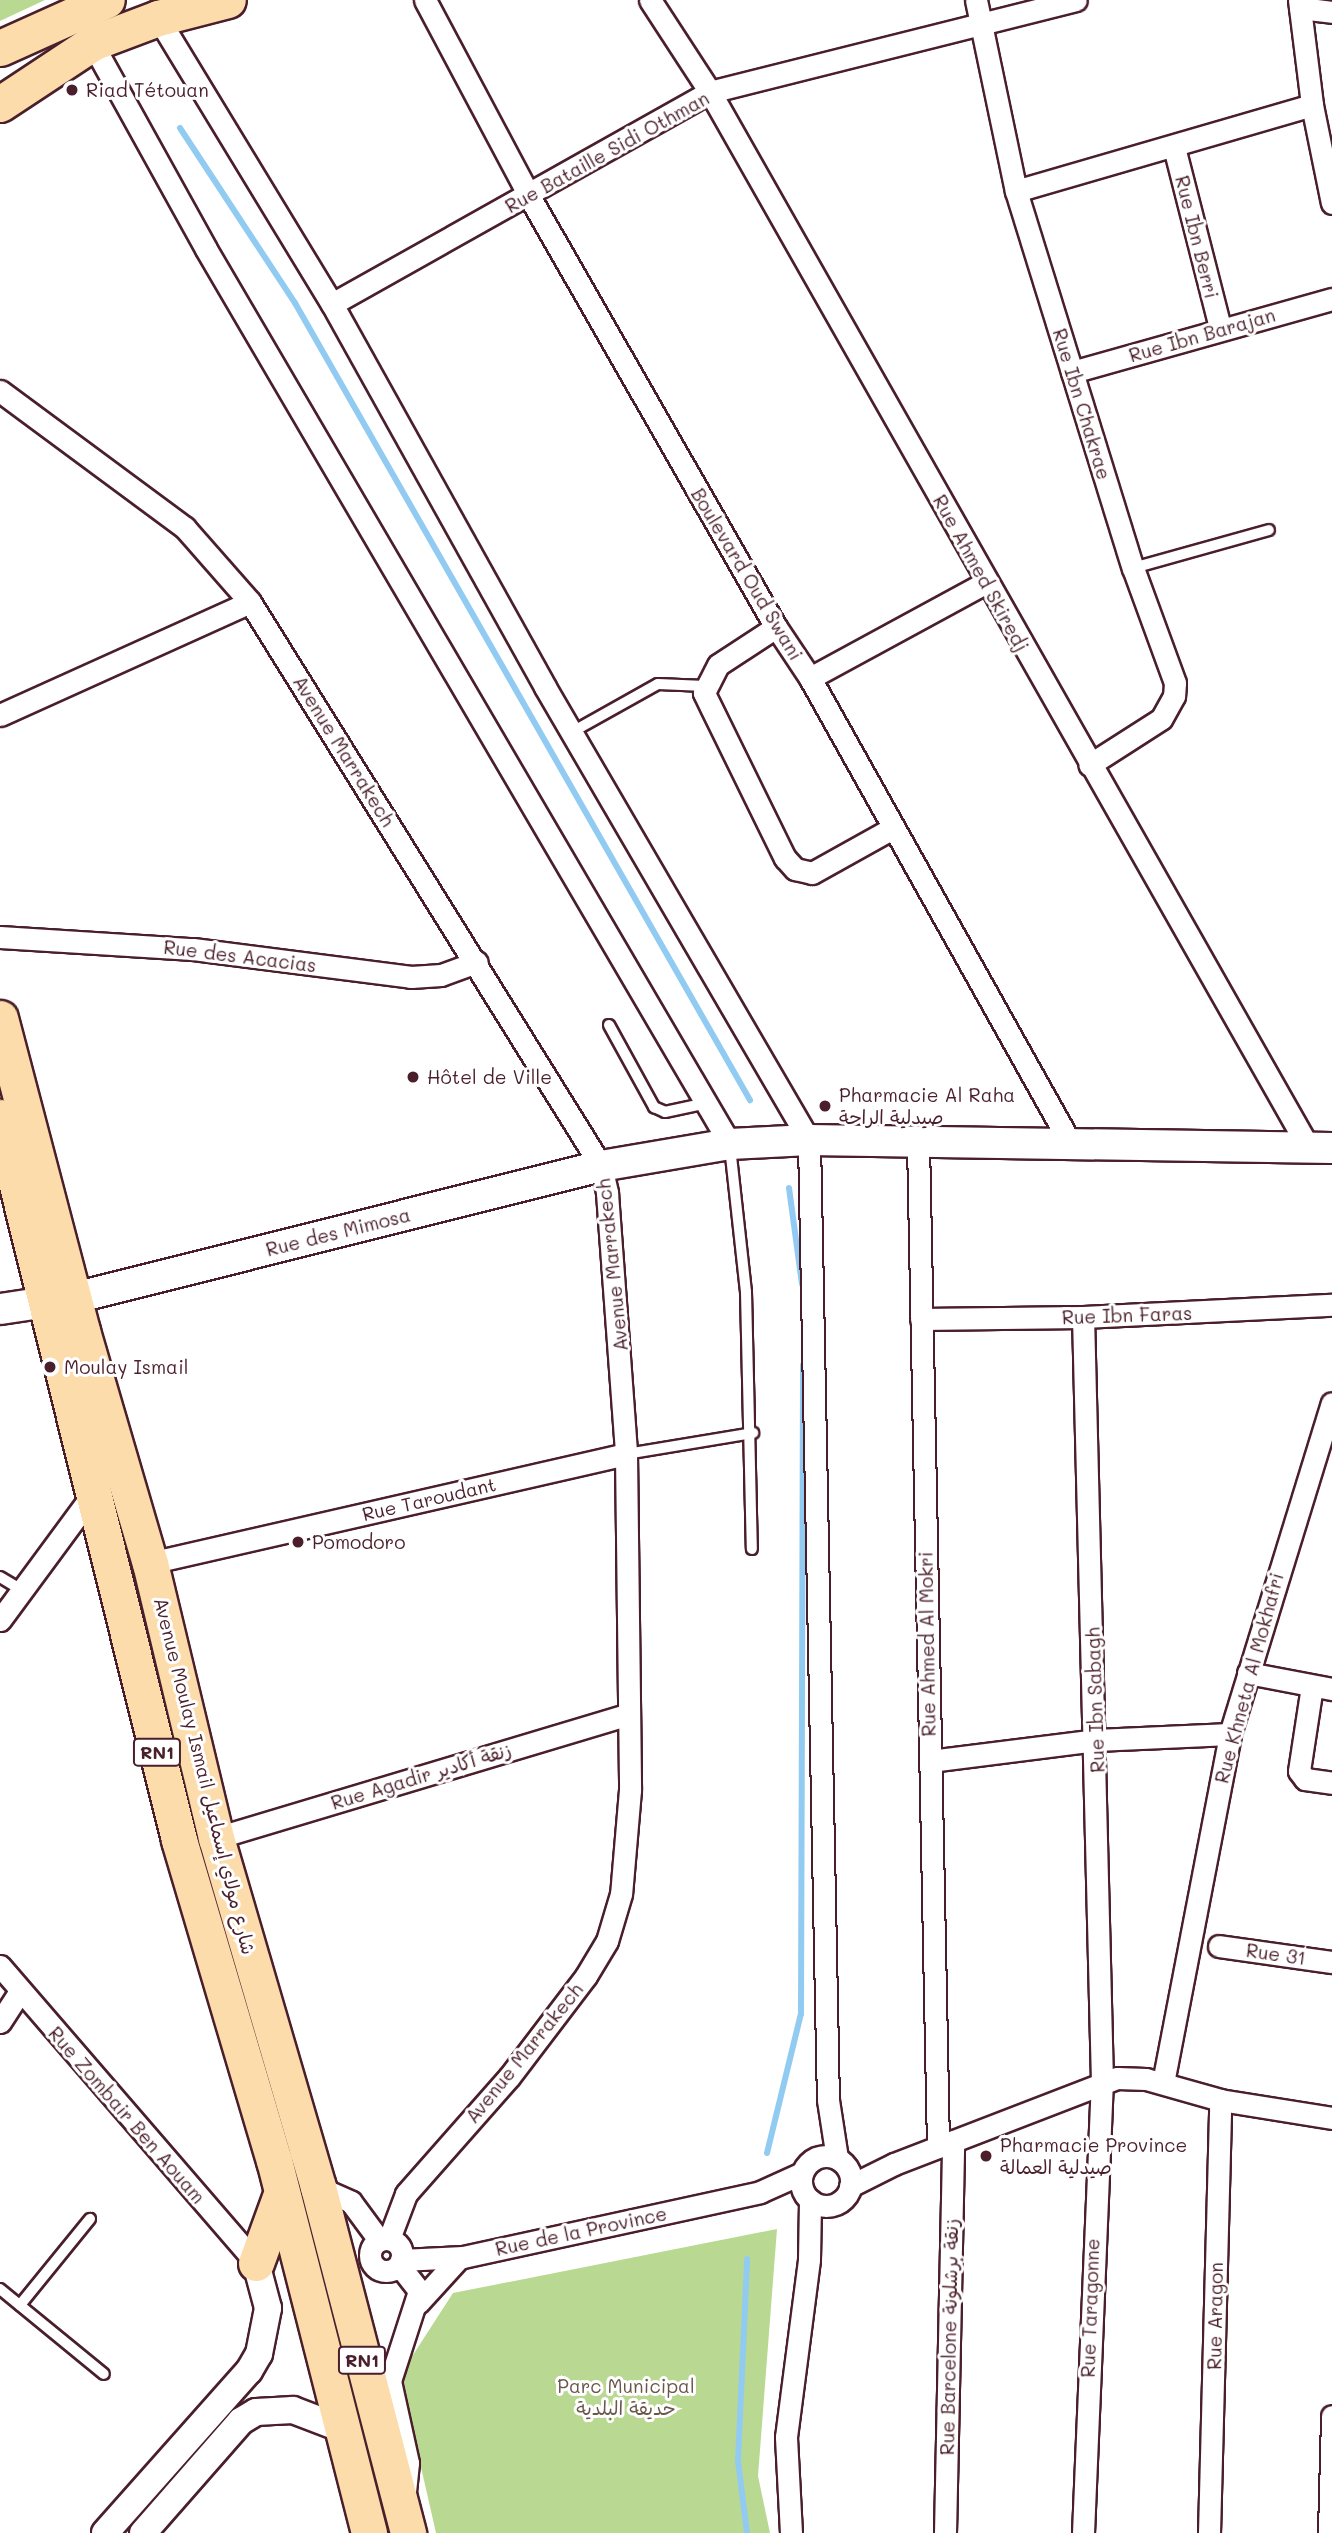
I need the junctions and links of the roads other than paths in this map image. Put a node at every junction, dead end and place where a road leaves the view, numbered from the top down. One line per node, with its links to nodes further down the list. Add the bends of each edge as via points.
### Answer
1 (107, 0): 12 (highway)
2 (228, 0): 9 (highway)
3 (425, 0): 18 (street, Boulevard Oud Swani)
4 (650, 0): 13 (street, Rue Ahmed Skiredj)
5 (976, 0): 10 (street, Rue Ibn Chakrae)
6 (1076, 0): 10 (street, Rue Bataille Sidi Othman)
7 (1299, 4): 8 (street); 15 (street)
8 (1332, 12)
9 (158, 18): 11 (highway); 21 (street)
10 (981, 24): 13 (street, Rue Bataille Sidi Othman); 17 (street, Rue Ibn Chakrae)
11 (92, 43): 14 (highway); 40 (street, via 199,237)
12 (0, 48)
13 (710, 92): 18 (street, Rue Bataille Sidi Othman); 27 (street, Rue Ahmed Skiredj)
14 (0, 104)
15 (1312, 105): 16 (street); 19 (street)
16 (1174, 146): 17 (street); 22 (street, Rue Ibn Berri)
17 (1016, 191): 23 (street, Rue Ibn Chakrae)
18 (529, 196): 21 (street, Rue Bataille Sidi Othman); 29 (street, Boulevard Oud Swani)
19 (1332, 203)
20 (1332, 299): 22 (street, Rue Ibn Barajan)
21 (332, 304): 33 (street)
22 (1220, 328): 23 (street, Rue Ibn Barajan)
23 (1072, 372): 26 (street, Rue Ibn Chakrae)
24 (0, 391): 28 (street, Avenue Marrakech, via 185,528)
25 (1269, 530): 26 (lane)
26 (1133, 568): 34 (street, Rue Ibn Chakrae, via 1171,668 1174,696 1161,719)
27 (987, 582): 30 (street); 34 (street, Rue Ahmed Skiredj)
28 (250, 602): 32 (street); 37 (street, Avenue Marrakech)
29 (776, 627): 30 (street, Boulevard Oud Swani); 31 (street, via 718,665)
30 (810, 678): 35 (street, Boulevard Oud Swani)
31 (705, 686): 33 (lane, via 658,684); 35 (street, via 706,703 790,865 805,872 820,870)
32 (0, 715)
33 (572, 732): 42 (street)
34 (1088, 765): 46 (street, Rue Ahmed Skiredj)
35 (893, 828): 45 (street, Boulevard Oud Swani)
36 (0, 937): 37 (street, Rue des Acacias, via 193,949 411,977 441,975)
37 (477, 962): 47 (street, Avenue Marrakech)
38 (0, 1018): 48 (highway, Avenue Moulay Ismail شارع مولاي إسماعيل / RN1)
39 (610, 1025): 40 (lane, via 654,1107 665,1112)
40 (707, 1103): 44 (street)
41 (0, 1117): 48 (highway, Avenue Moulay Ismail شارع مولاي إسماعيل / RN1)
42 (809, 1140): 43 (main road, Rue des Mimosa); 44 (main road, Rue des Mimosa); 78 (street)
43 (918, 1142): 45 (main road, Rue des Mimosa); 52 (street, Rue Ahmed Al Mokri)
44 (730, 1144): 47 (main road, Rue des Mimosa); 54 (lane, via 746,1292)
45 (1072, 1146): 46 (main road, Rue des Mimosa)
46 (1320, 1148)
47 (601, 1166): 48 (main road, Rue des Mimosa); 55 (street, Avenue Marrakech, via 615,1260)
48 (60, 1300): 50 (main road, Rue des Mimosa); 56 (highway, Avenue Moulay Ismail شارع مولاي إسماعيل / RN1); 58 (highway, Avenue Moulay Ismail شارع مولاي إسماعيل / RN1)
49 (1332, 1305): 51 (street, Rue Ibn Faras)
50 (0, 1309)
51 (1083, 1317): 52 (street, Rue Ibn Faras); 66 (street, Rue Ibn Sabagh)
52 (921, 1319): 67 (street, Rue Ahmed Al Mokri)
53 (1332, 1403): 62 (street, Rue Khneta Al Mokhafri)
54 (753, 1433): 55 (lane); 57 (lane)
55 (626, 1454): 58 (street, Rue Taroudant); 64 (street, Avenue Marrakech)
56 (92, 1495): 60 (street); 86 (highway, Avenue Moulay Ismail شارع مولاي إسماعيل / RN1, via 179,1840 274,2160)
57 (752, 1549)
58 (150, 1563): 69 (highway, Avenue Moulay Ismail شارع مولاي إسماعيل / RN1)
59 (0, 1577): 60 (lane)
60 (22, 1590): 61 (street)
61 (0, 1620)
62 (1248, 1673): 63 (street); 65 (street, Rue Khneta Al Mokhafri)
63 (1322, 1687): 68 (street, via 1298,1768 1302,1777)
64 (626, 1715): 69 (street, Rue Agadir زنقة أكادير); 89 (street, Avenue Marrakech, via 628,1837 621,1894 607,1941 556,2020 406,2194)
65 (1230, 1734): 66 (street); 76 (street, Rue Khneta Al Mokhafri)
66 (1096, 1740): 67 (street); 75 (street, Rue Ibn Sabagh)
67 (930, 1760): 80 (street, Rue Ahmed Al Mokri)
68 (1323, 1782)
69 (216, 1838): 84 (highway, Avenue Moulay Ismail شارع مولاي إسماعيل / RN1)
70 (1219, 1946): 71 (street, Rue 31)
71 (1332, 1962)
72 (0, 1966): 73 (street, Rue Zombair Ben Aouam)
73 (20, 1991): 74 (street); 93 (street, Rue Zombair Ben Aouam)
74 (0, 2022)
75 (1102, 2082): 76 (street, via 1131,2078); 80 (street); 106 (street, Rue Taragonne)
76 (1163, 2082): 77 (street)
77 (1220, 2099): 79 (street); 107 (street, Rue Aragon)
78 (828, 2100): 81 (street); 83 (street)
79 (1332, 2118)
80 (946, 2144): 82 (street); 105 (street, Rue Barcelone زنقة برشلونة)
81 (841, 2161): 82 (street); 83 (street); 85 (street)
82 (894, 2164): 85 (street)
83 (808, 2181): 87 (street); 90 (street, Rue de la Province); 91 (street)
84 (318, 2186): 89 (street, via 351,2202); 100 (highway, Avenue Moulay Ismail شارع مولاي إسماعيل / RN1)
85 (850, 2186): 87 (street, via 843,2199)
86 (280, 2197): 93 (highway); 99 (highway, Avenue Moulay Ismail شارع مولاي إسماعيل / RN1)
87 (831, 2205): 91 (street)
88 (90, 2219): 96 (lane)
89 (384, 2239): 92 (street, via 401,2249); 92 (street, via 371,2248 371,2263 385,2272)
90 (459, 2257): 92 (street, Rue de la Province); 95 (street)
91 (809, 2259): 104 (street, via 787,2427 786,2496)
92 (400, 2262): 95 (street, via 414,2279)
93 (256, 2263): 101 (street, via 268,2308 259,2354)
94 (0, 2289): 96 (lane)
95 (418, 2303): 100 (street, via 390,2381 408,2463)
96 (20, 2305): 97 (lane)
97 (104, 2374)
98 (1332, 2417): 108 (street)
99 (345, 2430): 102 (street, via 293,2410 256,2412 241,2421); 103 (highway, Avenue Moulay Ismail شارع مولاي إسماعيل / RN1)
100 (405, 2521)
101 (106, 2533)
102 (143, 2533)
103 (369, 2533)
104 (791, 2533)
105 (944, 2533)
106 (1083, 2533)
107 (1209, 2533)
108 (1329, 2533)

